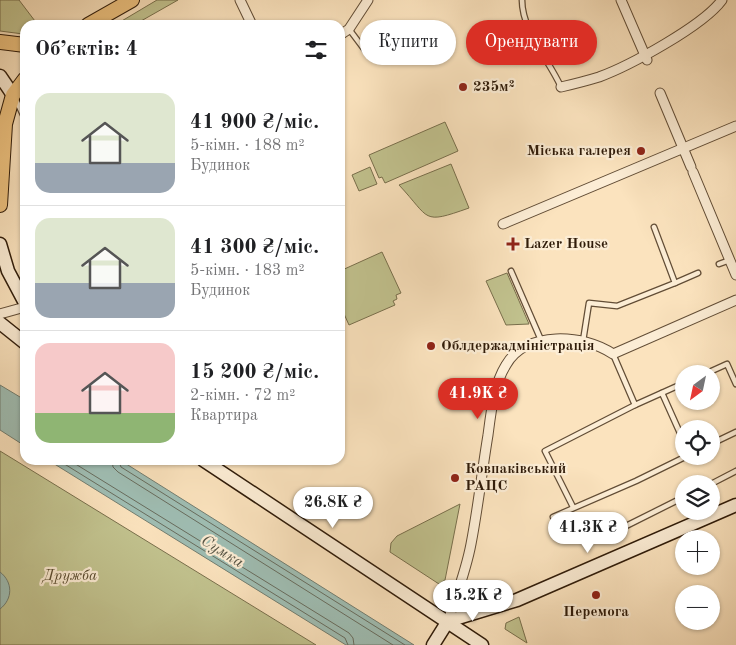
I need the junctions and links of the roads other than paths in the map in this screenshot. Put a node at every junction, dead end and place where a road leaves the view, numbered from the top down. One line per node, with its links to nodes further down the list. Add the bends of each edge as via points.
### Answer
1 (132, 0): 7 (main road)
2 (240, 0): 8 (street)
3 (368, 0): 9 (street)
4 (522, 0): 17 (lane, via 528,28)
5 (620, 0): 14 (street)
6 (722, 0): 14 (street, via 701,20)
7 (97, 20)
8 (250, 20)
9 (349, 29): 10 (street); 13 (lane)
10 (345, 32)
11 (0, 42): 12 (main road)
12 (20, 44)
13 (360, 44)
14 (646, 57): 17 (street, via 600,76)
15 (0, 76): 19 (main road)
16 (20, 86): 19 (main road)
17 (561, 87)
18 (660, 93): 22 (street)
19 (14, 95): 20 (lane); 23 (main road, via 5,124)
20 (20, 108)
21 (736, 126): 22 (street)
22 (683, 148): 25 (street); 28 (street)
23 (1, 179): 24 (main road)
24 (0, 205)
25 (503, 224)
26 (654, 227): 33 (lane)
27 (0, 244): 34 (main road)
28 (730, 260): 29 (lane); 32 (street)
29 (719, 264)
30 (511, 271): 41 (lane)
31 (698, 273): 33 (lane)
32 (736, 276)
33 (674, 283): 40 (lane, via 617,306 590,303)
34 (20, 295)
35 (736, 300): 42 (street)
36 (20, 307): 37 (street)
37 (0, 314)
38 (0, 324): 39 (main road)
39 (20, 339)
40 (583, 341): 41 (street); 42 (street)
41 (542, 342): 60 (street, via 526,346 514,355 499,380 471,545)
42 (613, 354): 47 (lane)
43 (720, 367): 44 (lane, via 727,364)
44 (736, 384)
45 (675, 387): 46 (lane)
46 (662, 393): 47 (lane); 48 (lane)
47 (635, 405): 57 (lane, via 545,451)
48 (675, 422)
49 (736, 432): 50 (lane)
50 (720, 440)
51 (675, 462): 57 (lane)
52 (211, 465): 60 (main road)
53 (736, 471): 54 (lane)
54 (720, 479)
55 (675, 502): 59 (lane)
56 (736, 505): 60 (main road, via 517,600)
57 (573, 507): 58 (lane)
58 (553, 517)
59 (618, 530)
60 (448, 621): 61 (main road); 62 (main road)
61 (434, 644)
62 (482, 645)

